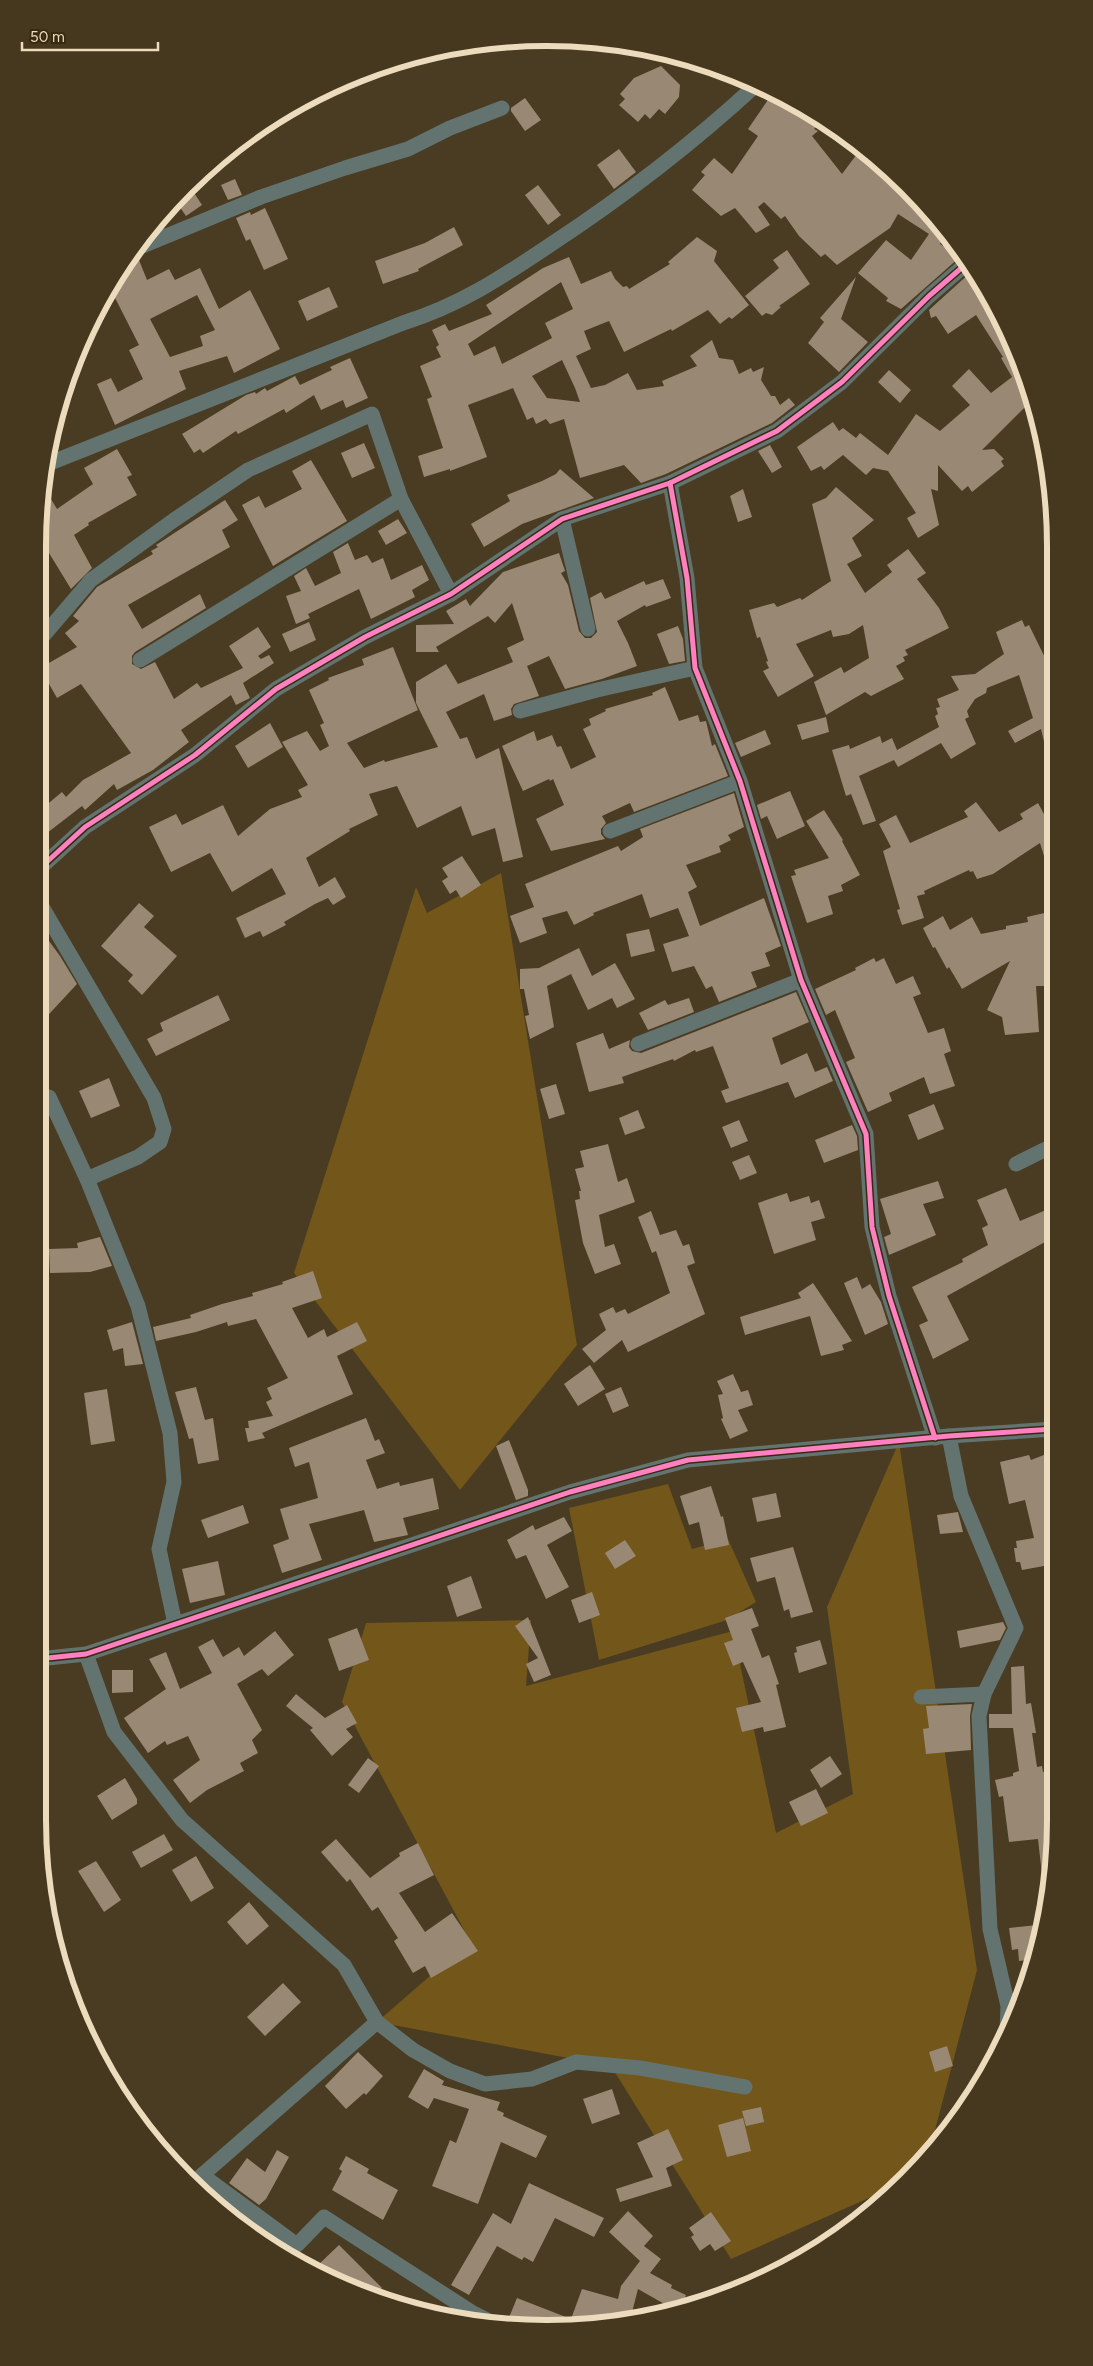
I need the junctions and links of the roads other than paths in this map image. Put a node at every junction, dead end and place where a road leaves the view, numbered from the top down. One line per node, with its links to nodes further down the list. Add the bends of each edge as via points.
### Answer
1 (751, 90): 5 (street, via 611,205 483,290 436,313 403,323)
2 (502, 108): 3 (street, via 408,149 261,198)
3 (149, 244)
4 (961, 268): 6 (street, via 842,382 777,431)
5 (54, 463)
6 (670, 483): 8 (street); 13 (street, via 687,578)
7 (401, 499): 9 (street); 11 (street, via 372,414 248,470 92,580); 12 (street)
8 (562, 519): 9 (street); 10 (street)
9 (451, 594): 17 (street, via 365,637 276,689 195,755 86,827)
10 (588, 629)
11 (46, 633)
12 (140, 660)
13 (695, 668): 14 (street); 15 (street)
14 (520, 711)
15 (740, 781): 16 (street); 19 (street)
16 (610, 832)
17 (46, 863)
18 (46, 914): 24 (street, via 154,1098 164,1129 160,1142 138,1157)
19 (801, 980): 20 (street); 26 (street, via 866,1134 872,1228 889,1296)
20 (638, 1044)
21 (49, 1097): 24 (street)
22 (1047, 1149): 23 (street)
23 (1016, 1164)
24 (87, 1179): 27 (street, via 138,1306 170,1433 174,1482 160,1550)
25 (1047, 1430): 26 (street)
26 (942, 1437): 27 (street, via 688,1460 570,1492); 30 (street, via 962,1496 1016,1628)
27 (175, 1624): 28 (street)
28 (86, 1654): 29 (street); 33 (street, via 114,1732 182,1820 344,1965)
29 (46, 1658)
30 (984, 1694): 31 (street); 32 (street, via 979,1716 990,1929)
31 (921, 1697)
32 (1013, 2001)
33 (377, 2022): 34 (street, via 412,2050 442,2067 485,2084 532,2079 576,2062 640,2068); 35 (street)
34 (745, 2087)
35 (198, 2178)
36 (204, 2184): 37 (street, via 297,2245 324,2217)
37 (475, 2314)

